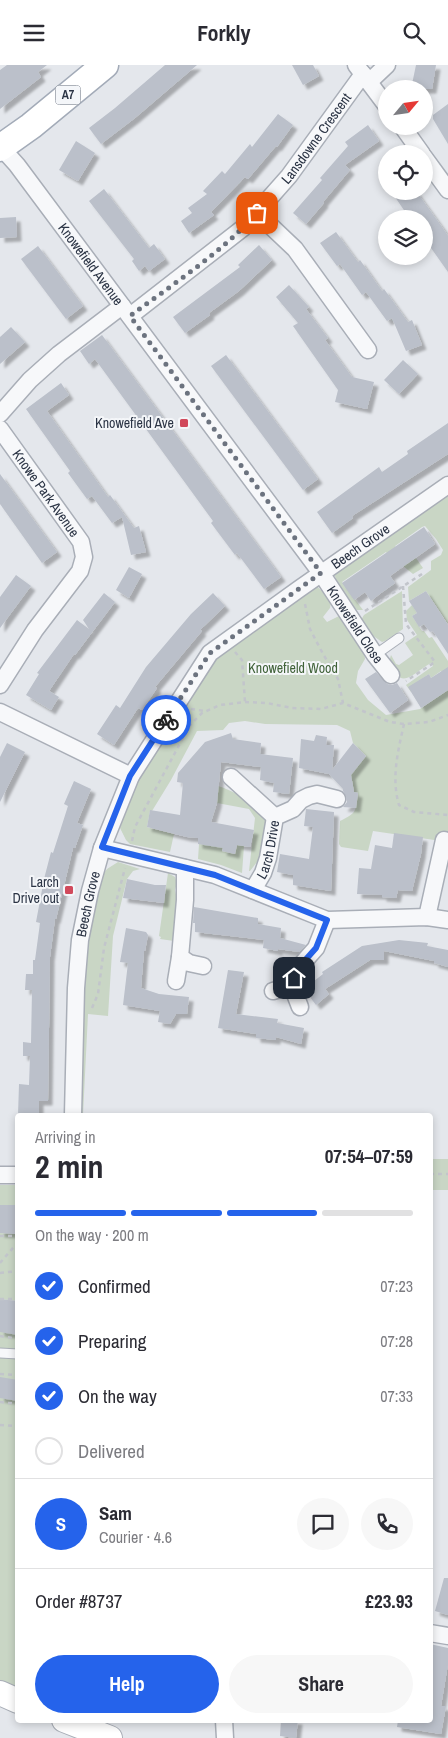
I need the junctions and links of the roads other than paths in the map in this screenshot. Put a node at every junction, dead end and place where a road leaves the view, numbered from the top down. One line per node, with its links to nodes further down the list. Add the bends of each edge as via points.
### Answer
1 (105, 65): 5 (main road, A7, via 31,126)
2 (387, 65): 3 (street, Lansdowne Crescent)
3 (363, 74): 4 (street); 8 (street, Lansdowne Crescent, via 289,176)
4 (378, 94)
5 (0, 147): 9 (street, Knowefield Avenue, via 17,165)
6 (433, 169): 7 (street)
7 (448, 190)
8 (257, 213): 9 (street, Lansdowne Crescent, via 217,250); 10 (street, via 294,249)
9 (126, 311): 11 (street, Lansdowne Crescent, via 59,354); 14 (street, Knowefield Avenue)
10 (368, 349)
11 (0, 414)
12 (0, 429): 18 (street, Knowe Park Avenue, via 81,542 84,557 80,571 35,630)
13 (448, 485): 14 (street, Beech Grove)
14 (321, 573): 16 (street, Knowefield Close); 20 (street, Beech Grove, via 210,653)
15 (399, 638): 16 (lane)
16 (375, 655): 17 (street, Knowefield Close)
17 (391, 675)
18 (0, 685)
19 (0, 712): 20 (street)
20 (130, 776): 25 (street, Beech Grove)
21 (231, 777): 23 (street)
22 (337, 799): 23 (street, Larch Drive, via 317,794 309,796 293,809)
23 (275, 817): 27 (street, Larch Drive, via 264,873)
24 (444, 840): 28 (street)
25 (102, 847): 26 (street, Larch Drive); 35 (street, Beech Grove, via 80,940)
26 (185, 868): 27 (street, Larch Drive, via 215,875); 31 (street)
27 (253, 890): 29 (street, Larch Drive)
28 (427, 917): 29 (street, Larch Drive); 30 (street, Larch Drive)
29 (327, 920): 34 (street, via 316,948 280,989 295,994)
30 (448, 920)
31 (180, 957): 32 (street); 33 (street)
32 (204, 967)
33 (176, 981)
34 (300, 1007)
35 (73, 1113)
36 (0, 1175): 37 (street)
37 (15, 1175)
38 (0, 1353): 39 (lane)
39 (15, 1354)
40 (433, 1634): 41 (street)
41 (448, 1636)
42 (0, 1693): 43 (main road)
43 (15, 1700)
44 (77, 1723): 46 (main road)
45 (224, 1723): 47 (street)
46 (110, 1738)
47 (225, 1738)

